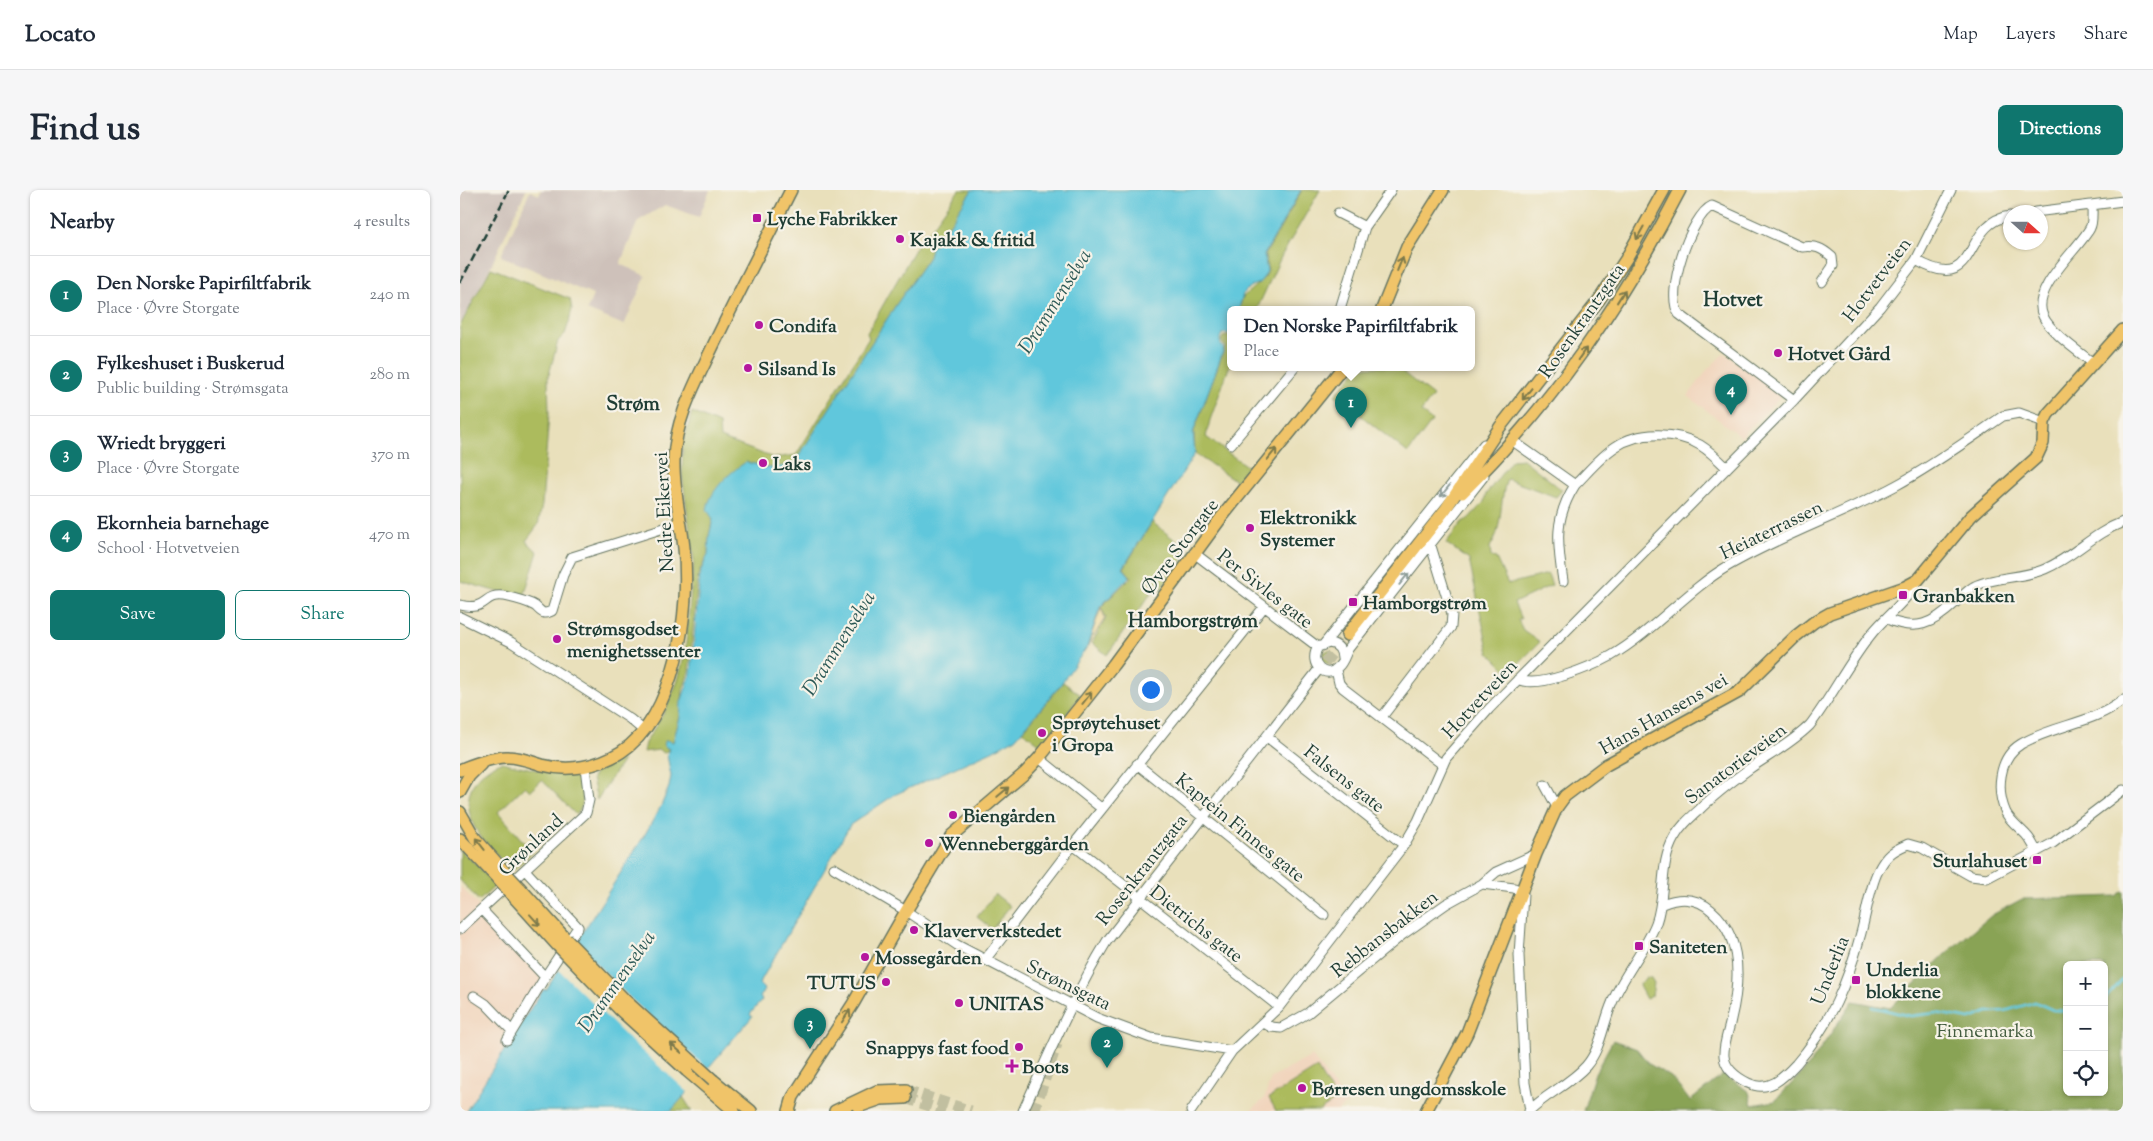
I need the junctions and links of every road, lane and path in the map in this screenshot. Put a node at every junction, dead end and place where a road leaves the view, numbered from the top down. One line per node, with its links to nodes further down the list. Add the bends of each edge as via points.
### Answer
1 (791, 190): 31 (main road, Nedre Eikervei, via 724,323 680,420 674,459)
2 (1391, 190): 12 (street)
3 (1443, 190): 16 (main road, one-way to 3, via 1407,248)
4 (1664, 190): 23 (main road, Rosenkrantzgata, one-way to 23, via 1599,300)
5 (1680, 190): 24 (main road, Rosenkrantzgata, one-way to 5, via 1610,313 1637,271)
6 (1951, 190): 13 (street, Hotvetveien)
7 (2123, 201): 8 (street)
8 (2096, 205): 9 (street); 18 (street, via 2092,227 2045,289 2041,304 2043,316 2051,327)
9 (2048, 211)
10 (1338, 213): 12 (street)
11 (2003, 218): 13 (street, via 1993,222 1980,234 1960,266 1947,272 1934,270)
12 (1366, 227): 15 (street)
13 (1916, 260): 21 (street, Hotvetveien, via 1880,307)
14 (1822, 282): 21 (street, via 1833,266 1832,256 1824,249 1802,247 1712,206 1706,210 1688,240 1679,263 1675,300 1679,314)
15 (1341, 306)
16 (1383, 306)
17 (2123, 330): 18 (main road, Hans Hansens vei)
18 (2093, 364): 22 (main road, Hans Hansens vei, via 2054,406)
19 (1292, 371): 25 (street)
20 (1340, 371): 33 (main road, Øvre Storgate, one-way to 20)
21 (1794, 400): 27 (street, Hotvetveien)
22 (2044, 422): 34 (main road, Hans Hansens vei, via 2043,443 2036,458 1971,516); 45 (street, Heiaterrassen, via 2019,413 2003,416 1897,485 1726,567 1611,656 1576,672 1544,680 1531,683)
23 (1500, 427): 29 (main road, Rosenkrantzgata); 41 (street, Rosenkrantzgata, one-way to 41)
24 (1513, 441): 26 (main road, Rosenkrantzgata); 28 (street)
25 (1231, 444)
26 (1496, 460): 29 (main road, Rosenkrantzgata); 32 (street, Rosenkrantzgata)
27 (1727, 468): 28 (street, via 1709,451 1689,440 1669,435 1636,437 1615,447); 45 (street, Hotvetveien)
28 (1576, 485): 35 (street, via 1566,500 1558,533)
29 (1445, 510): 40 (main road, Rosenkrantzgata)
30 (2123, 522): 39 (street, via 2095,535 2070,555 2042,570 1977,585 1938,618 1927,623 1902,626)
31 (680, 523): 36 (street, via 572,557 552,611 543,613 529,603 503,596 489,597 480,606 472,608); 48 (main road, Nedre Eikervei, via 685,578 680,641 670,680)
32 (1431, 546): 42 (street, Rosenkrantzgata, one-way to 32); 47 (street, via 1452,614 1451,627)
33 (1194, 553): 37 (street, Per Sivles gate); 50 (main road, Øvre Storgate, one-way to 33, via 1114,664)
34 (1918, 580): 39 (street, Sanatorieveien); 59 (main road, Hans Hansens vei, via 1814,622 1739,692 1606,765 1565,796)
35 (1563, 581)
36 (460, 605)
37 (1264, 607): 41 (street, Per Sivles gate); 52 (street)
38 (460, 617): 48 (street, via 511,642)
39 (1887, 620): 74 (street, Sanatorieveien, via 1865,643 1810,725 1711,798 1683,825 1668,855)
40 (1347, 635)
41 (1321, 645): 42 (street, via 1337,646); 43 (street, via 1314,656)
42 (1342, 659): 44 (street)
43 (1319, 668): 44 (street, via 1327,672); 49 (street, Rosenkrantzgata)
44 (1336, 670): 47 (street, via 1342,688)
45 (1518, 679): 53 (street, Hotvetveien, via 1454,747)
46 (2123, 700): 66 (street, via 2087,720 2019,745 2008,760 2000,775 2000,796 2007,815)
47 (1382, 717): 53 (street)
48 (643, 730): 54 (main road, Nedre Eikervei, via 614,756)
49 (1267, 737): 62 (street, Rosenkrantzgata); 65 (street, Falsens gate)
50 (1039, 758): 60 (street); 76 (main road, Øvre Storgate, one-way to 50, via 951,836)
51 (482, 763): 54 (main road, Nedre Eikervei, via 506,757 563,768); 55 (main road, Nedre Eikervei); 58 (main road)
52 (1137, 764): 60 (street); 62 (street, Kaptein Finnes gate)
53 (1443, 765): 65 (street, Hotvetveien)
54 (585, 766): 68 (street, Grønland, via 590,800 586,813)
55 (460, 770)
56 (1545, 785): 59 (street)
57 (2123, 790): 66 (street, Underlia)
58 (460, 792)
59 (1557, 807): 67 (main road, Hans Hansens vei)
60 (1101, 808): 64 (street)
61 (460, 812): 70 (main road, one-way to 61)
62 (1203, 818): 73 (street, Rosenkrantzgata); 77 (street, Kaptein Finnes gate)
63 (460, 839): 70 (main road)
64 (1072, 845): 73 (street, Dietrichs gate); 79 (street)
65 (1404, 845): 83 (street, Hotvetveien)
66 (2037, 852): 74 (street, Underlia, via 1987,878 1971,876 1922,848 1908,844 1889,852 1877,872 1853,962 1838,1001 1802,1056 1782,1079 1767,1087 1750,1084 1731,1072 1724,1057 1738,978 1730,933 1705,905 1688,898)
67 (1536, 854): 71 (street, Rebbansbakken, via 1496,872); 72 (main road, Hans Hansens vei)
68 (529, 867): 75 (street, Grønland); 80 (street, via 578,927)
69 (834, 868): 76 (street, Strømsgata)
70 (501, 875): 88 (main road, bridge, via 620,1009)
71 (1482, 884): 72 (street); 84 (street, Rebbansbakken, via 1402,935 1308,1013 1281,1028)
72 (1521, 891): 89 (street, via 1519,955 1525,1083); 97 (main road, Hans Hansens vei, via 1467,1033)
73 (1139, 898): 82 (street, Rosenkrantzgata, via 1106,941); 83 (street, Dietrichs gate)
74 (1662, 904): 89 (street, Sanatorieveien, via 1655,926 1612,1002 1595,1051 1586,1066)
75 (482, 910): 78 (street, Grønland); 80 (street)
76 (906, 911): 79 (street, Strømsgata); 92 (main road, Øvre Storgate, one-way to 76, via 793,1098 854,1004)
77 (1324, 915)
78 (460, 930)
79 (985, 960): 82 (street, Strømsgata)
80 (545, 978): 85 (street)
81 (474, 996): 85 (street)
82 (1072, 1006): 87 (street, Strømsgata, via 1151,1038); 95 (street, Rosenkrantzgata)
83 (1279, 1007): 84 (street, Hotvetveien)
84 (1264, 1023): 87 (street, Hotvetveien)
85 (512, 1031): 86 (street)
86 (508, 1040)
87 (1232, 1051): 96 (street, Hotvetveien)
88 (710, 1084): 90 (main road); 91 (main road)
89 (1530, 1110)
90 (734, 1111)
91 (751, 1111)
92 (789, 1111)
93 (834, 1111): 94 (main road, via 877,1091 906,1094)
94 (850, 1111)
95 (1023, 1111)
96 (1191, 1111)
97 (1426, 1111)

